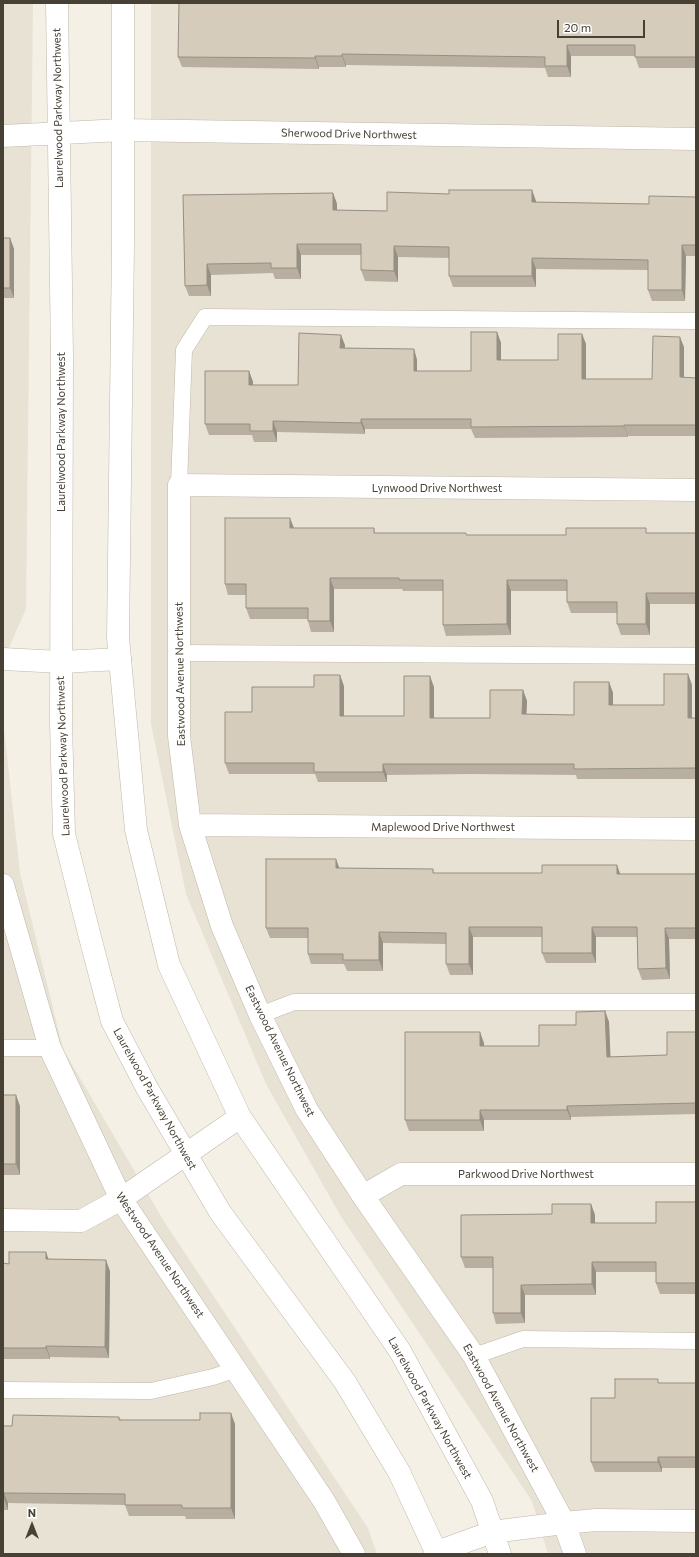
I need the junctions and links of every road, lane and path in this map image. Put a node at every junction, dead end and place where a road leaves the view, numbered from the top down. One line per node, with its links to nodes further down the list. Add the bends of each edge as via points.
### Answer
1 (57, 3): 4 (street, Laurelwood Parkway Northwest)
2 (123, 3): 3 (street, Laurelwood Parkway Northwest)
3 (122, 130): 4 (street, Sherwood Drive Northwest); 6 (street, Sherwood Drive Northwest); 13 (street, Laurelwood Parkway Northwest, via 123,260 118,638)
4 (58, 132): 5 (street, Sherwood Drive Northwest); 14 (street, Laurelwood Parkway Northwest, via 62,356)
5 (3, 136)
6 (696, 139)
7 (696, 321): 8 (lane, via 206,318 184,350)
8 (179, 485): 9 (street, Lynwood Drive Northwest); 10 (street, Eastwood Avenue Northwest)
9 (696, 490)
10 (179, 653): 11 (lane); 15 (street, Eastwood Avenue Northwest, via 179,736)
11 (696, 656)
12 (3, 659): 14 (street)
13 (120, 659): 14 (street); 22 (street, Laurelwood Parkway Northwest, via 136,830 169,965)
14 (61, 662): 23 (street, Laurelwood Parkway Northwest, via 64,834 112,1021)
15 (190, 825): 16 (street, Maplewood Drive Northwest); 19 (street, Eastwood Avenue Northwest, via 222,926)
16 (696, 829)
17 (3, 885): 21 (street, Westwood Avenue Northwest)
18 (696, 1002): 19 (lane, via 294,1002)
19 (260, 1015): 25 (street, Eastwood Avenue Northwest, via 307,1110)
20 (3, 1048): 21 (lane)
21 (50, 1048): 26 (street, Westwood Avenue Northwest)
22 (240, 1117): 23 (street); 34 (street, Laurelwood Parkway Northwest, via 400,1351 482,1501)
23 (185, 1154): 26 (street); 36 (street, Laurelwood Parkway Northwest, via 220,1212 344,1382 399,1472)
24 (696, 1174): 25 (street, Parkwood Drive Northwest, via 400,1174)
25 (363, 1196): 29 (street, Eastwood Avenue Northwest)
26 (121, 1199): 27 (street, via 80,1221); 30 (street, Westwood Avenue Northwest)
27 (3, 1220)
28 (696, 1341): 29 (lane, via 523,1339)
29 (474, 1356): 33 (street, Eastwood Avenue Northwest)
30 (236, 1369): 31 (lane, via 151,1391); 35 (street, Westwood Avenue Northwest, via 324,1501)
31 (3, 1390)
32 (696, 1520): 33 (street, via 596,1520)
33 (564, 1523): 34 (street); 38 (street, Eastwood Avenue Northwest)
34 (492, 1532): 36 (street); 37 (street, Laurelwood Parkway Northwest)
35 (348, 1553)
36 (437, 1553)
37 (500, 1554)
38 (574, 1554)

